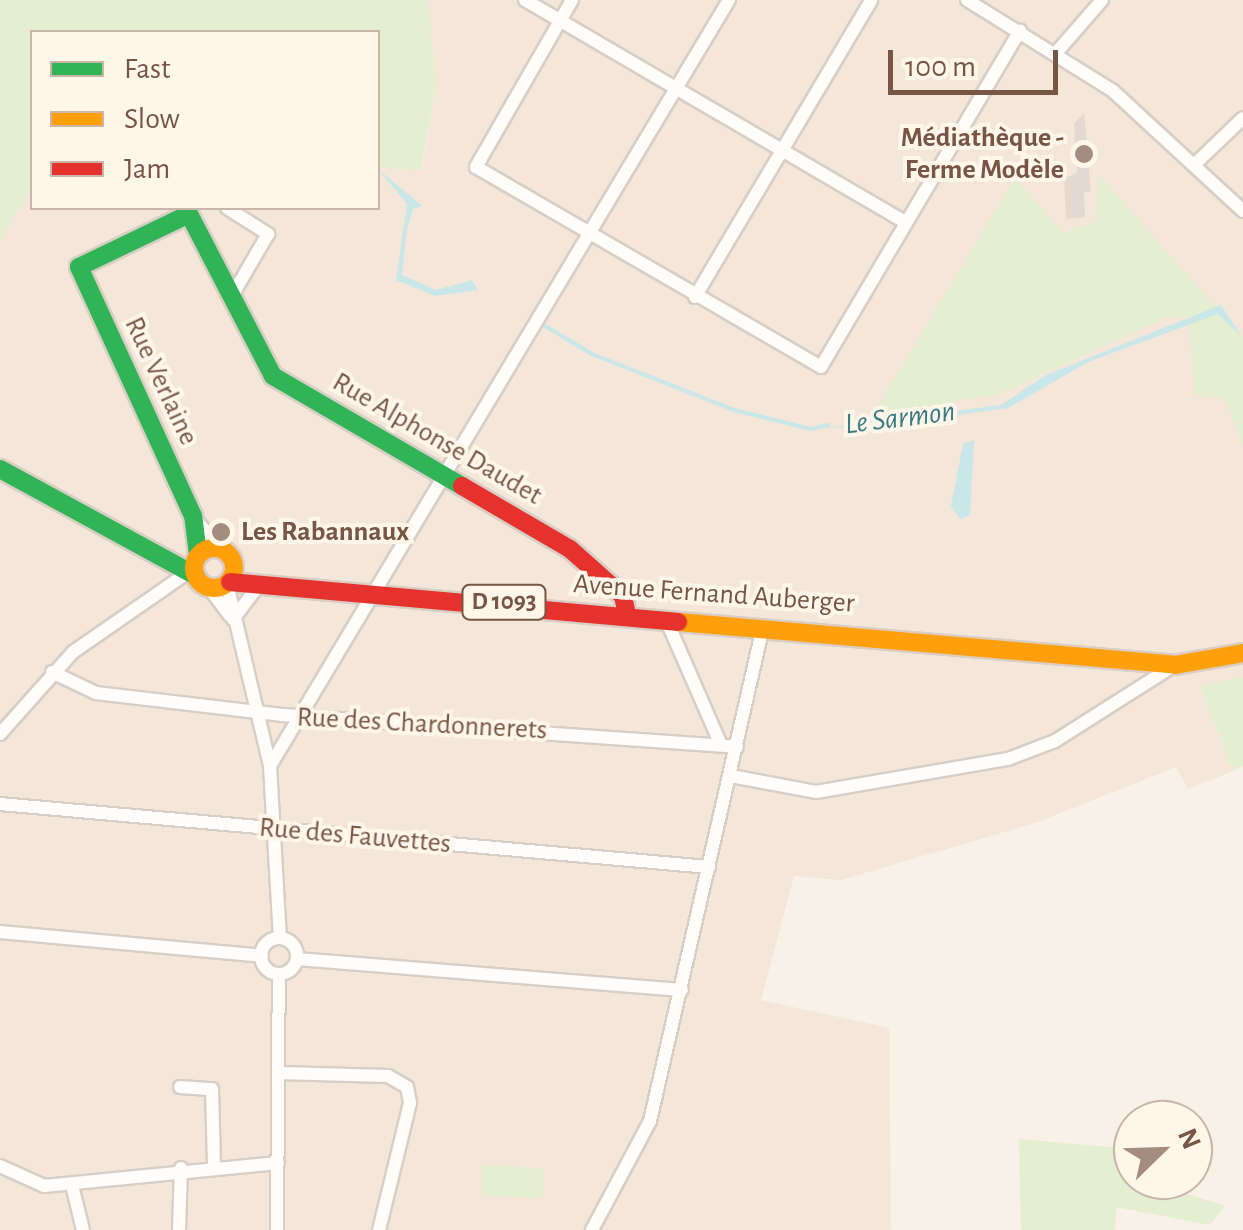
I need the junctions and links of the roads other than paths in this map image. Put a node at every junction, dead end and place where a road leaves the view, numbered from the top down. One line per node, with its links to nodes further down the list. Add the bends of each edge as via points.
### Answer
1 (526, 0): 7 (street)
2 (572, 0): 7 (street)
3 (729, 0): 10 (street)
4 (871, 0): 12 (street)
5 (967, 0): 8 (street)
6 (1102, 0): 9 (street)
7 (560, 20): 10 (street); 18 (street, via 476,167)
8 (1020, 32): 9 (street); 17 (street)
9 (1056, 53): 13 (street, via 1154,124)
10 (676, 89): 12 (street); 18 (street)
11 (1243, 118): 13 (street)
12 (783, 151): 17 (street); 20 (street)
13 (1195, 164): 16 (street)
14 (230, 210): 21 (street, via 268,234)
15 (195, 211): 19 (main road, Rue Alphonse Daudet); 21 (main road, Rue Alphonse Daudet)
16 (1243, 212)
17 (906, 224): 20 (street, via 821,367)
18 (591, 236): 20 (street); 23 (street)
19 (79, 268): 24 (main road, Rue Verlaine)
20 (695, 297)
21 (230, 299): 23 (main road, Rue Alphonse Daudet, via 273,376)
22 (0, 469): 26 (main road)
23 (446, 477): 30 (street); 31 (main road, Rue Alphonse Daudet, via 570,549 623,596)
24 (193, 516): 25 (street, Rue Verlaine); 27 (main road, Rue Verlaine)
25 (219, 548): 27 (main road)
26 (165, 556): 27 (main road, Avenue Fernand Auberger / D 1093); 29 (street)
27 (209, 575): 28 (main road, Avenue Fernand Auberger / D 1093); 29 (street); 33 (street)
28 (266, 580): 30 (main road, Avenue Fernand Auberger / D 1093); 33 (street)
29 (169, 586): 40 (street)
30 (380, 593): 31 (main road, Avenue Fernand Auberger / D 1093); 43 (street)
31 (627, 615): 32 (main road, Avenue Fernand Auberger / D 1093)
32 (666, 619): 34 (main road, Avenue Fernand Auberger / D 1093); 45 (street)
33 (232, 621): 42 (street)
34 (763, 627): 35 (main road, Avenue Fernand Auberger / D 1093); 46 (street)
35 (1039, 653): 38 (main road, Avenue Fernand Auberger / D 1093); 39 (main road, Avenue Fernand Auberger / D 1093)
36 (1243, 654): 39 (main road, Avenue Fernand Auberger / D 1093)
37 (1243, 665): 39 (main road, Avenue Fernand Auberger / D 1093)
38 (1128, 670): 39 (main road, Avenue Fernand Auberger / D 1093); 41 (street)
39 (1167, 670): 41 (street)
40 (52, 672): 42 (street, Rue des Chardonnerets, via 96,693); 44 (street)
41 (1132, 694): 48 (street, via 1008,759 816,792)
42 (257, 707): 43 (street, Rue des Chardonnerets, via 282,715); 47 (street)
43 (310, 712): 45 (street, Rue des Chardonnerets); 47 (street)
44 (0, 734)
45 (721, 745): 46 (street, Rue des Chardonnerets)
46 (738, 746): 48 (street)
47 (270, 766): 50 (street)
48 (730, 776): 51 (street)
49 (0, 804): 50 (street, Rue des Fauvettes)
50 (276, 829): 51 (street, Rue des Fauvettes); 53 (street)
51 (709, 867): 57 (street)
52 (0, 932): 54 (street)
53 (280, 938): 54 (street); 55 (street)
54 (262, 956): 56 (street)
55 (297, 959): 56 (street); 57 (street)
56 (279, 974): 58 (street)
57 (682, 990): 69 (street, via 650,1121)
58 (278, 1073): 60 (street); 68 (street, via 388,1076 407,1087)
59 (180, 1087): 61 (street, via 212,1088)
60 (278, 1163): 61 (street); 67 (street)
61 (214, 1164): 63 (street)
62 (0, 1166): 64 (street, via 44,1186)
63 (180, 1168): 64 (street); 66 (street)
64 (72, 1185): 65 (street)
65 (83, 1230)
66 (180, 1230)
67 (277, 1230)
68 (379, 1230)
69 (592, 1230)

